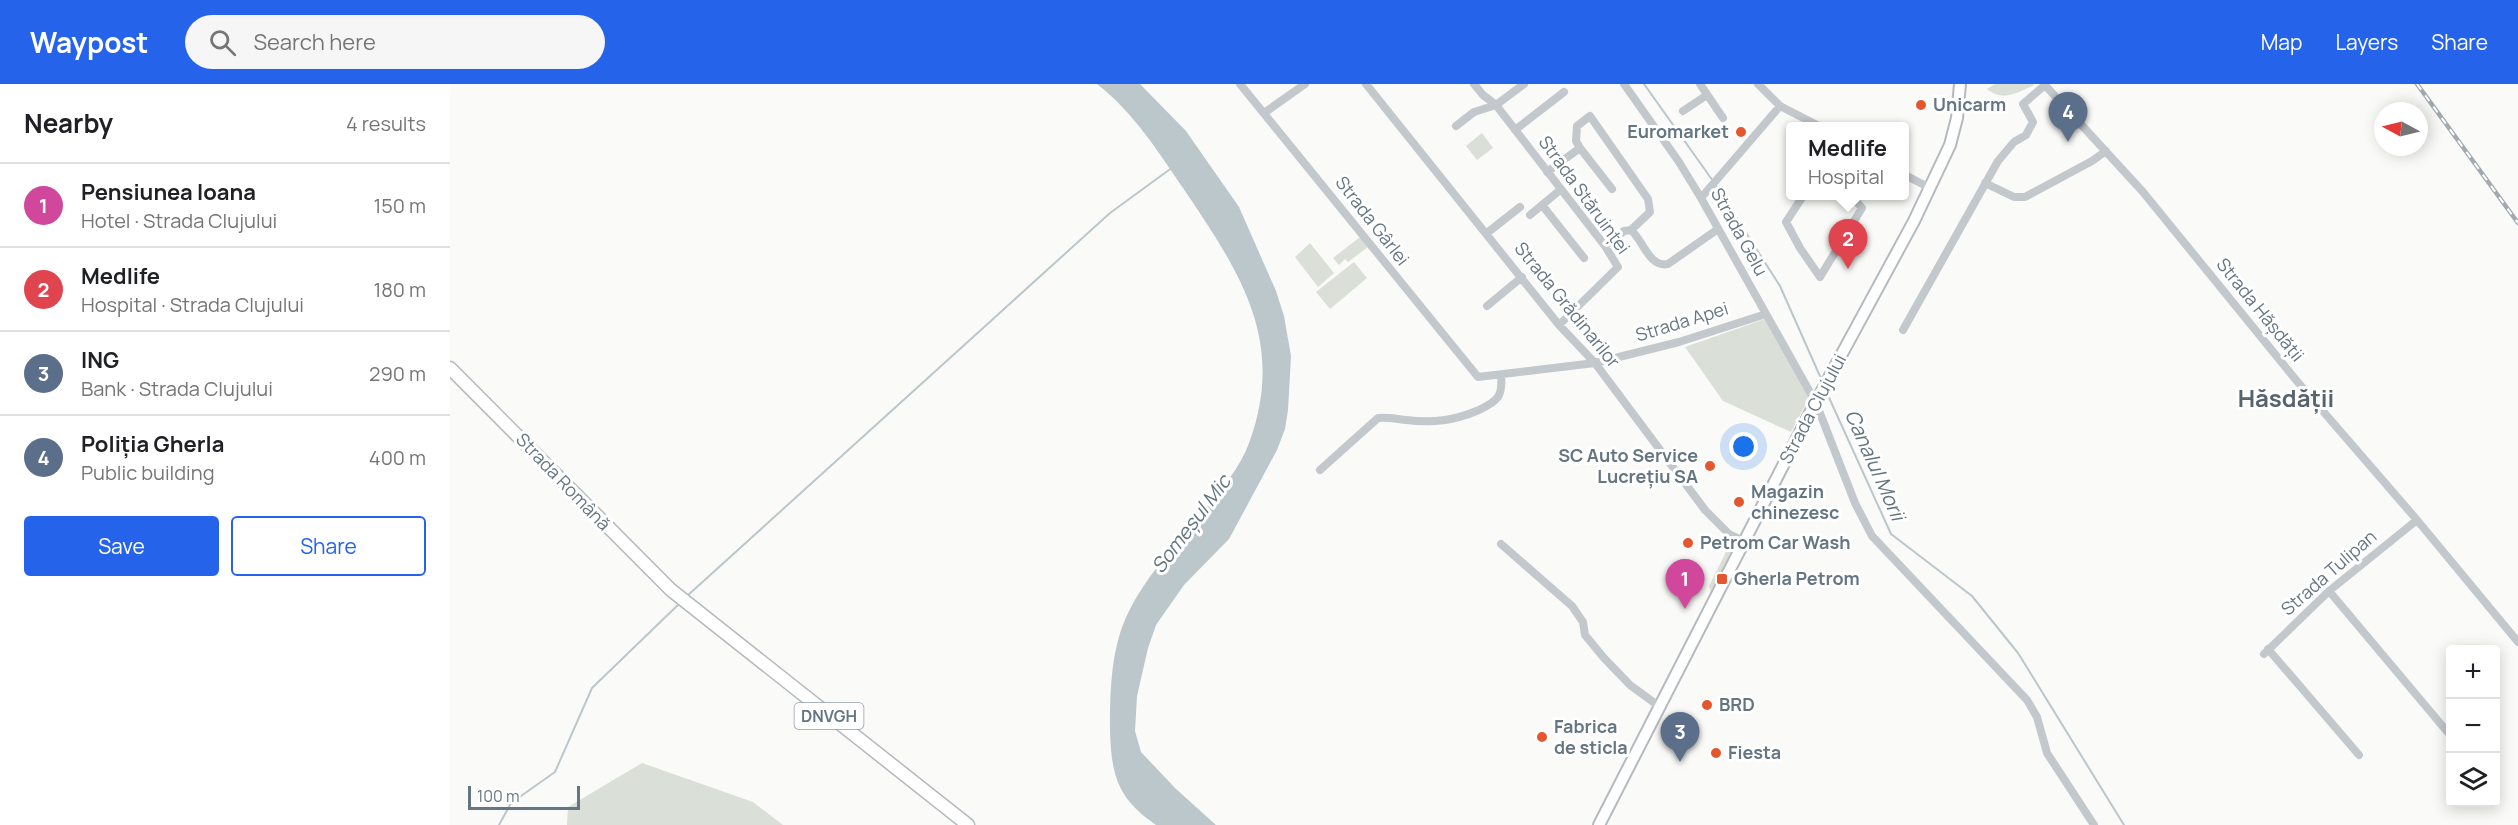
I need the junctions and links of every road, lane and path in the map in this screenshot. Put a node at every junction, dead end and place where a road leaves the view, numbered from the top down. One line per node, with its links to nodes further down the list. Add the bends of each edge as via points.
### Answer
1 (1240, 84): 16 (street, Strada Gârlei)
2 (1305, 84): 16 (street)
3 (1366, 84): 37 (street, Strada Grădinarilor)
4 (1474, 84): 13 (street, Strada Stăruinței)
5 (1524, 84): 13 (street)
6 (1624, 84): 29 (street, Strada Gelu)
7 (1700, 84): 12 (street)
8 (1758, 84): 14 (street)
9 (1960, 84): 26 (main road, Strada Clujului, via 1954,131)
10 (2044, 84): 22 (street, Strada Hășdății); 25 (street, via 2023,104 2033,122 2028,132 2006,149)
11 (1564, 92): 20 (street)
12 (1707, 95): 15 (street); 17 (street)
13 (1496, 105): 19 (street, via 1474,112); 20 (street, Strada Stăruinței)
14 (1780, 106): 18 (street); 29 (street)
15 (1683, 111)
16 (1264, 113): 48 (street, Strada Gârlei)
17 (1723, 118)
18 (1811, 122)
19 (1456, 126)
20 (1515, 130): 23 (street, Strada Stăruinței)
21 (1580, 148): 23 (street); 27 (street); 36 (street, via 1576,141 1577,126 1590,116 1651,207)
22 (2106, 151): 25 (street, via 2025,197 2014,197); 51 (street, Strada Hășdății)
23 (1547, 172): 28 (street, Strada Stăruinței)
24 (1909, 177): 26 (street)
25 (1985, 183): 44 (street)
26 (1930, 188): 49 (main road, Strada Clujului)
27 (1611, 189)
28 (1560, 190): 32 (street); 38 (street, Strada Stăruinței)
29 (1701, 198): 35 (street, Strada Gelu)
30 (1800, 200): 31 (street, via 1786,222 1820,277 1862,208)
31 (1856, 200)
32 (1542, 205): 34 (street); 39 (street)
33 (1520, 207): 37 (street)
34 (1530, 215)
35 (1718, 229): 36 (street, via 1661,266); 42 (street, Strada Gelu)
36 (1631, 230): 38 (street)
37 (1487, 233): 40 (street, Strada Grădinarilor)
38 (1605, 246): 43 (street, Strada Stăruinței, via 1618,267 1616,271)
39 (1584, 258)
40 (1522, 277): 41 (street); 43 (street, Strada Grădinarilor)
41 (1486, 306)
42 (1766, 314): 45 (street, Strada Apei); 49 (street, Strada Gelu)
43 (1559, 325): 45 (street, Strada Grădinarilor)
44 (1903, 330)
45 (1595, 363): 47 (street, Strada Apei); 52 (street, Strada Grădinarilor, via 1705,510 1729,534)
46 (450, 368): 59 (highway, Strada Română / DNVGH, via 677,595)
47 (1501, 375): 48 (street, Strada Apei); 50 (street, via 1502,390 1488,406 1457,419 1429,422 1378,418)
48 (1478, 377)
49 (1818, 398): 52 (main road, Strada Clujului); 61 (street, Strada Gelu, via 1855,504 1872,536 2027,700 2037,717 2047,753)
50 (1320, 470)
51 (2417, 520): 54 (street, Strada Tulipan); 55 (street, Strada Hășdății)
52 (1744, 541): 56 (main road, Strada Clujului)
53 (1501, 544): 56 (street, via 1572,606 1583,622 1585,635 1604,658 1630,685)
54 (2329, 591): 57 (street); 58 (street, Strada Tulipan, via 2266,651)
55 (2518, 642)
56 (1660, 707): 60 (main road, Strada Clujului)
57 (2446, 729)
58 (2359, 755)
59 (968, 825)
60 (1599, 825)
61 (2094, 825)

